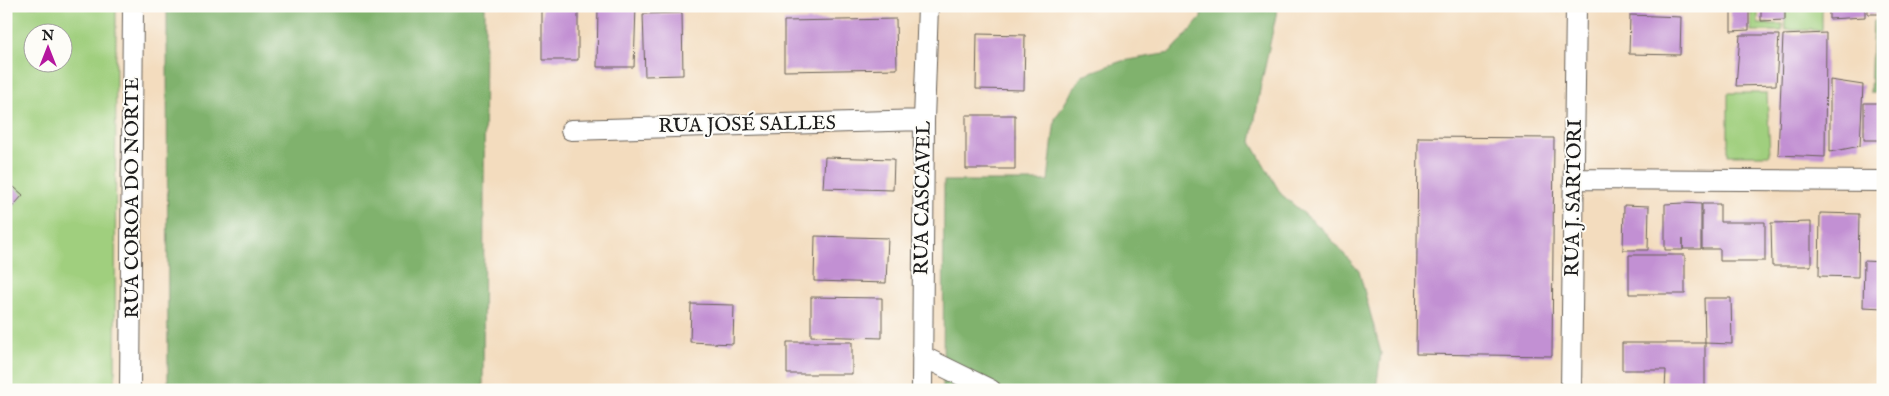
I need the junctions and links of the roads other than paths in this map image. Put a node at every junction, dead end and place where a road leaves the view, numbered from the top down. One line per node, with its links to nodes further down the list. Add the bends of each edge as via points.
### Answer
1 (133, 6): 9 (street, RUA COROA DO NORTE)
2 (928, 6): 4 (street, RUA CASCAVEL)
3 (1576, 6): 6 (street, RUA J. SARTORI)
4 (924, 120): 5 (street, RUA JOSÉ SALLES); 8 (street, RUA CASCAVEL)
5 (571, 130)
6 (1574, 179): 7 (street); 12 (street, RUA J. SARTORI)
7 (1883, 181)
8 (922, 356): 10 (street, RUA CASCAVEL); 11 (street)
9 (130, 390)
10 (922, 390)
11 (992, 390)
12 (1571, 390)

